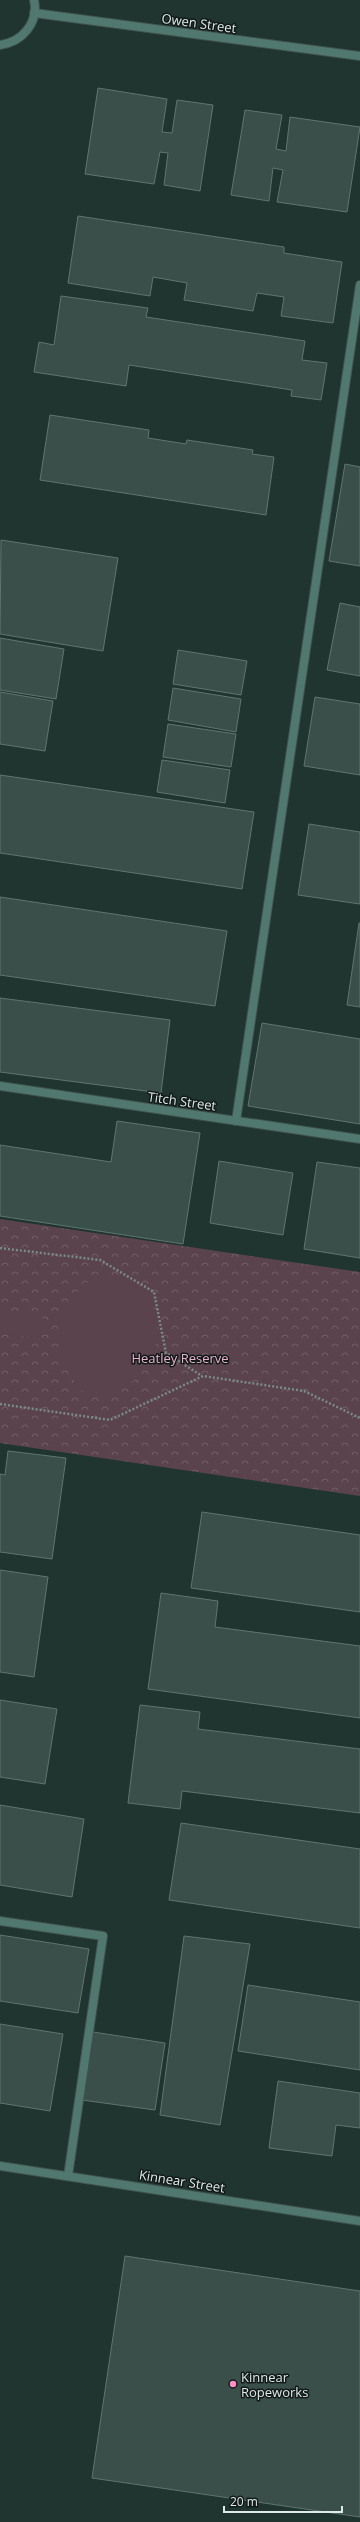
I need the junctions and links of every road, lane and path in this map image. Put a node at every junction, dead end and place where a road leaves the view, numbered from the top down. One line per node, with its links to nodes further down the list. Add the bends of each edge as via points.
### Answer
1 (34, 0): 2 (street)
2 (34, 13): 3 (street, via 25,33 16,40); 4 (street, Owen Street)
3 (0, 45)
4 (360, 56)
5 (360, 285): 7 (street)
6 (0, 1086): 7 (street, Titch Street)
7 (236, 1121): 8 (street, Titch Street)
8 (360, 1139)
9 (0, 1248): 10 (path, via 100,1260 154,1292 166,1353)
10 (203, 1376): 11 (path, via 110,1420); 12 (path, via 304,1391)
11 (0, 1404)
12 (360, 1418)
13 (0, 1921): 15 (street, via 103,1936)
14 (0, 2166): 15 (street, Kinnear Street)
15 (68, 2176): 16 (street, Kinnear Street)
16 (360, 2221)

